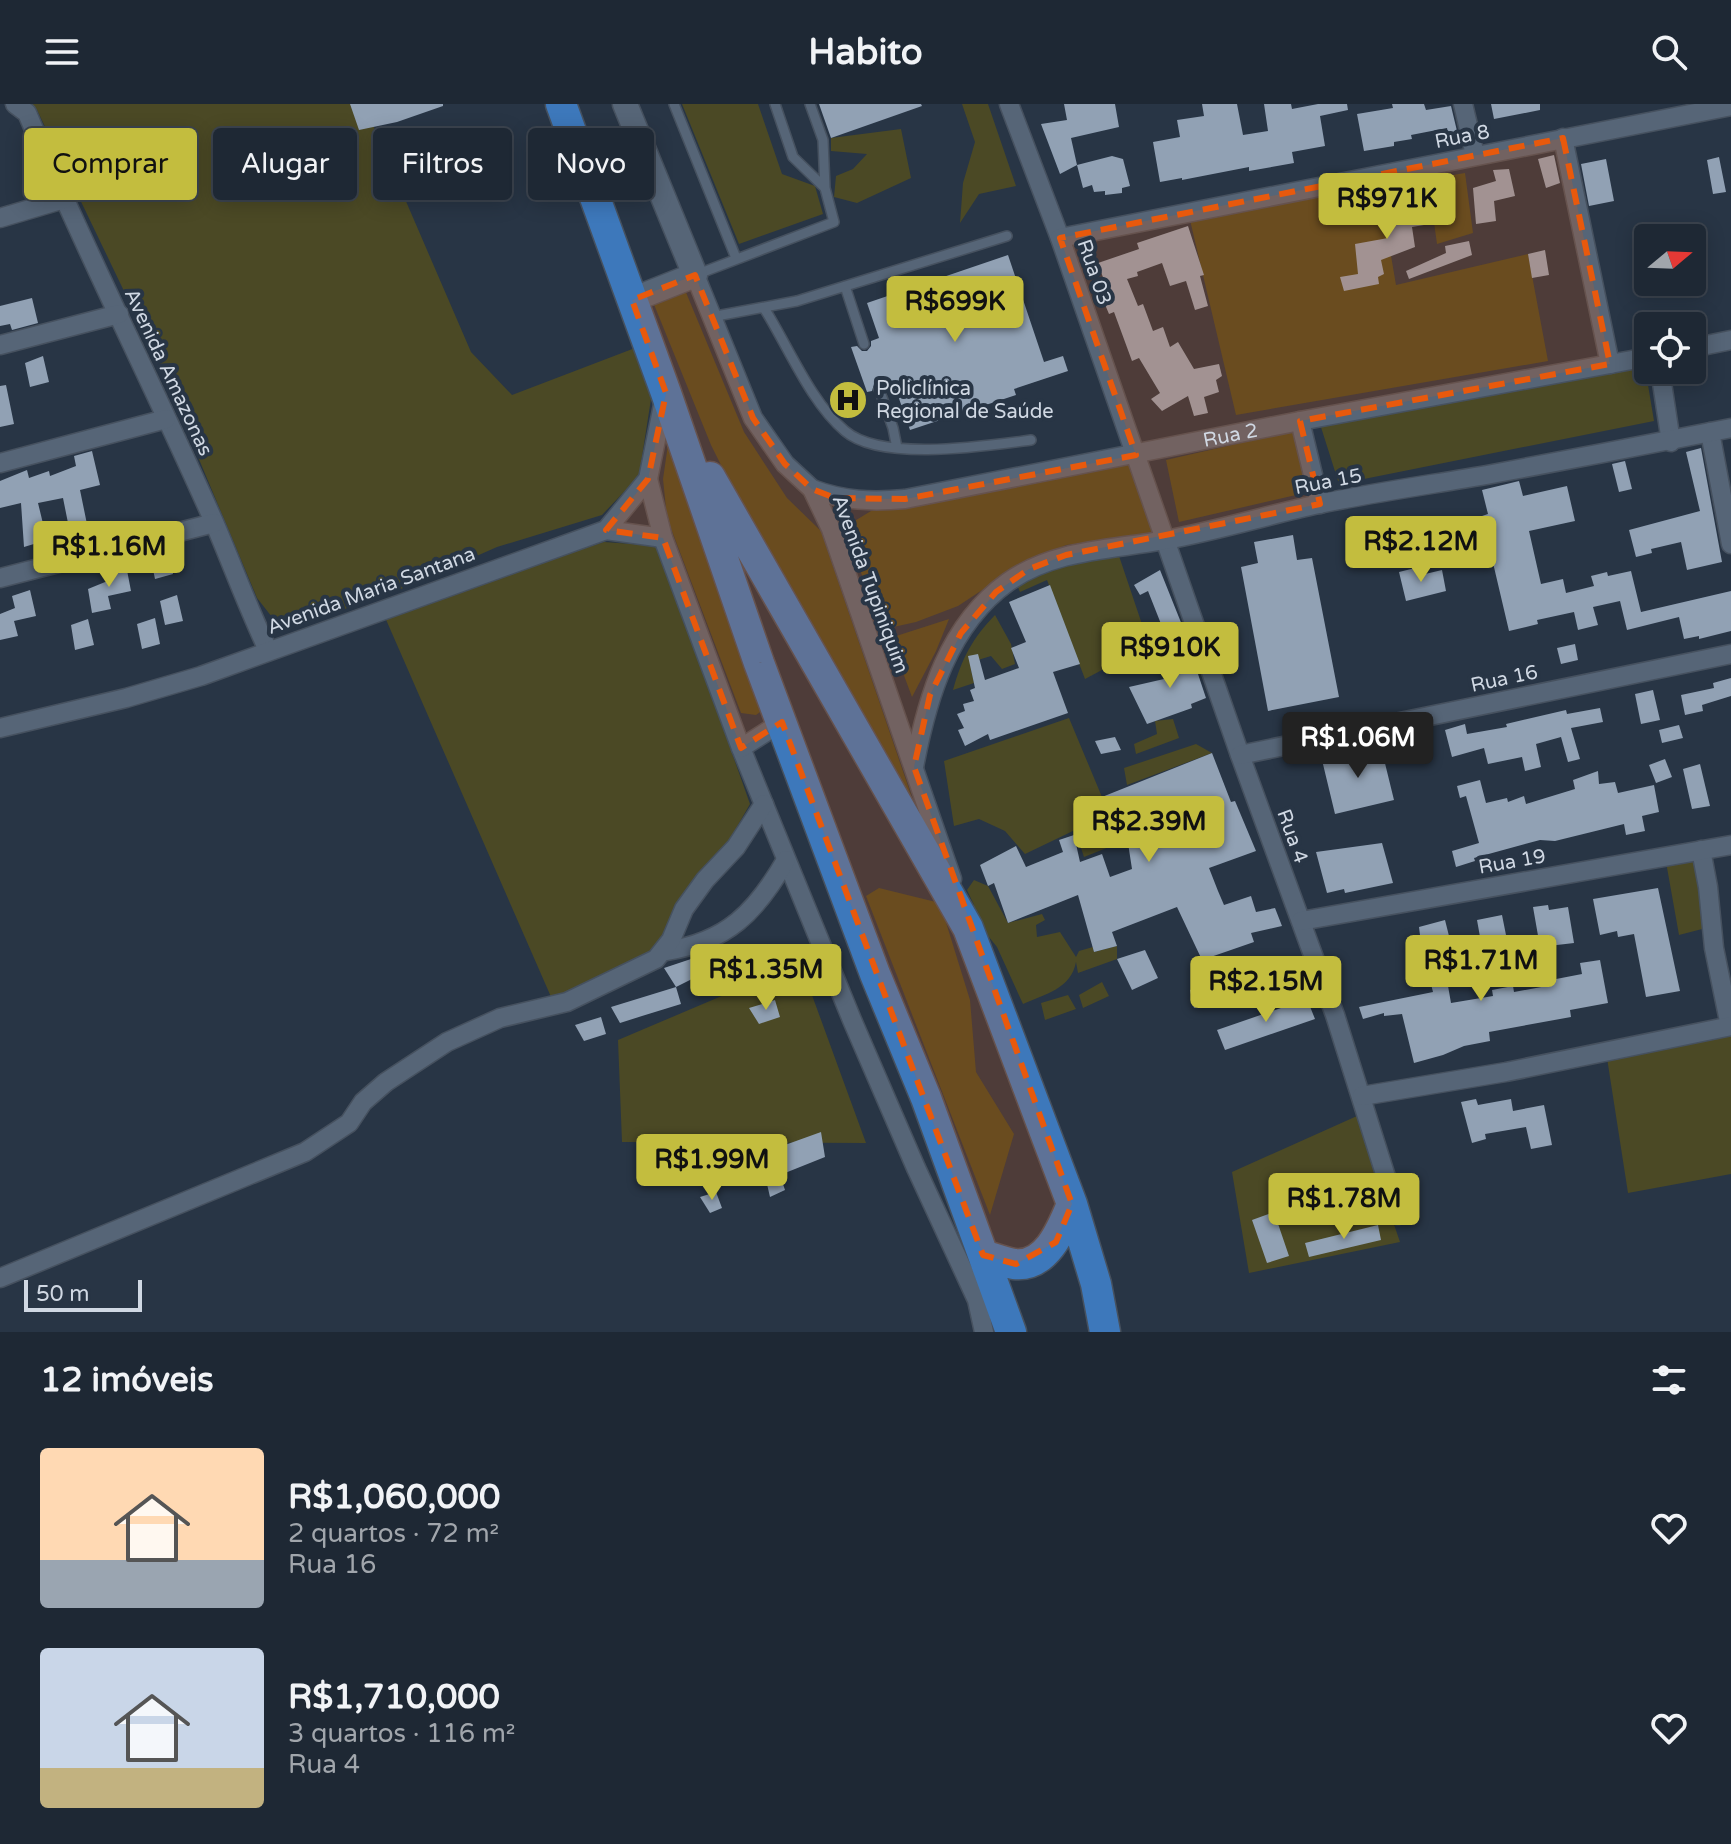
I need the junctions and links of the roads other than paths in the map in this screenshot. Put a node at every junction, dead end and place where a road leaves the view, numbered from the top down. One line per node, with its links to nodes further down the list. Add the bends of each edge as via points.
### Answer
1 (561, 104): 22 (main road)
2 (625, 104): 20 (street)
3 (674, 104): 19 (lane)
4 (775, 104): 13 (lane, via 793,157)
5 (810, 104): 13 (lane, via 823,140)
6 (1009, 104): 18 (street, Rua 03)
7 (1463, 104): 12 (street)
8 (1731, 106): 11 (street, Rua 8)
9 (21, 108): 10 (street, Avenida Amazonas)
10 (30, 128)
11 (1563, 138): 12 (street, Rua 8); 31 (street)
12 (1475, 155): 18 (street, Rua 8)
13 (825, 188): 19 (lane, via 834,222)
14 (61, 200): 16 (street)
15 (64, 200): 24 (street, Avenida Amazonas)
16 (0, 218)
17 (1007, 236): 21 (lane)
18 (1060, 238): 42 (street, Rua 03)
19 (736, 258): 20 (lane)
20 (695, 275): 22 (street); 25 (street, Avenida Tupiniquim)
21 (845, 286): 23 (lane); 27 (lane)
22 (632, 300): 34 (main road)
23 (764, 308): 25 (lane); 41 (lane, via 834,421 858,441)
24 (119, 314): 28 (street); 35 (street, Avenida Amazonas)
25 (711, 317): 45 (street, Avenida Tupiniquim, via 753,418 785,464)
26 (1731, 340): 29 (street)
27 (864, 344)
28 (0, 345)
29 (1706, 345)
30 (1634, 360): 31 (street, Rua 2)
31 (1610, 364): 36 (street, Rua 2)
32 (1662, 384): 40 (street)
33 (879, 389): 41 (lane)
34 (669, 401): 44 (street); 55 (main road); 65 (main road)
35 (166, 419): 43 (street); 47 (street, Avenida Amazonas)
36 (1300, 421): 42 (street, Rua 2); 46 (street)
37 (1731, 428): 38 (street, Rua 15)
38 (1710, 432): 40 (street, Rua 15); 51 (street)
39 (1031, 440): 41 (lane)
40 (1671, 442): 46 (street, Rua 15)
41 (897, 448)
42 (1136, 455): 45 (street, Rua 2, via 905,499 871,502); 50 (street, Rua 4)
43 (0, 463)
44 (648, 479): 48 (street); 49 (street)
45 (812, 489): 59 (street, Avenida Tupiniquim, via 831,529)
46 (1320, 504): 50 (street, Rua 15)
47 (214, 523): 52 (street); 53 (street, Avenida Amazonas)
48 (606, 530): 49 (street); 53 (street, Avenida Maria Santana)
49 (663, 538): 57 (street)
50 (1164, 541): 58 (street, Rua 4); 59 (street, Rua 15, via 1066,555 1029,569 996,592 944,662 930,695)
51 (1731, 544)
52 (0, 578)
53 (268, 650): 56 (street, Avenida Maria Santana, via 126,698)
54 (1731, 654): 58 (street, Rua 16)
55 (782, 722): 57 (street); 71 (main road)
56 (0, 728)
57 (741, 748): 60 (street)
58 (1240, 755): 64 (street, Rua 4)
59 (914, 767): 65 (street, Avenida Tupiniquim)
60 (764, 804): 63 (street); 66 (street, via 684,909)
61 (1731, 845): 62 (street, Rua 19)
62 (1701, 850): 64 (street, Rua 19); 67 (street)
63 (786, 860): 66 (street, via 749,914 707,940); 73 (street, via 977,1300)
64 (1301, 921): 68 (street, Rua 4)
65 (968, 928): 69 (main road)
66 (666, 951): 72 (street, via 567,1002 500,1018 447,1042 386,1082 349,1123 305,1152)
67 (1730, 1026): 68 (street)
68 (1362, 1096): 70 (street, Rua 4)
69 (1072, 1204): 71 (main road, via 1056,1242 1029,1262); 75 (main road)
70 (1398, 1215)
71 (983, 1255): 74 (main road)
72 (0, 1278)
73 (984, 1332)
74 (1011, 1332)
75 (1105, 1332)

